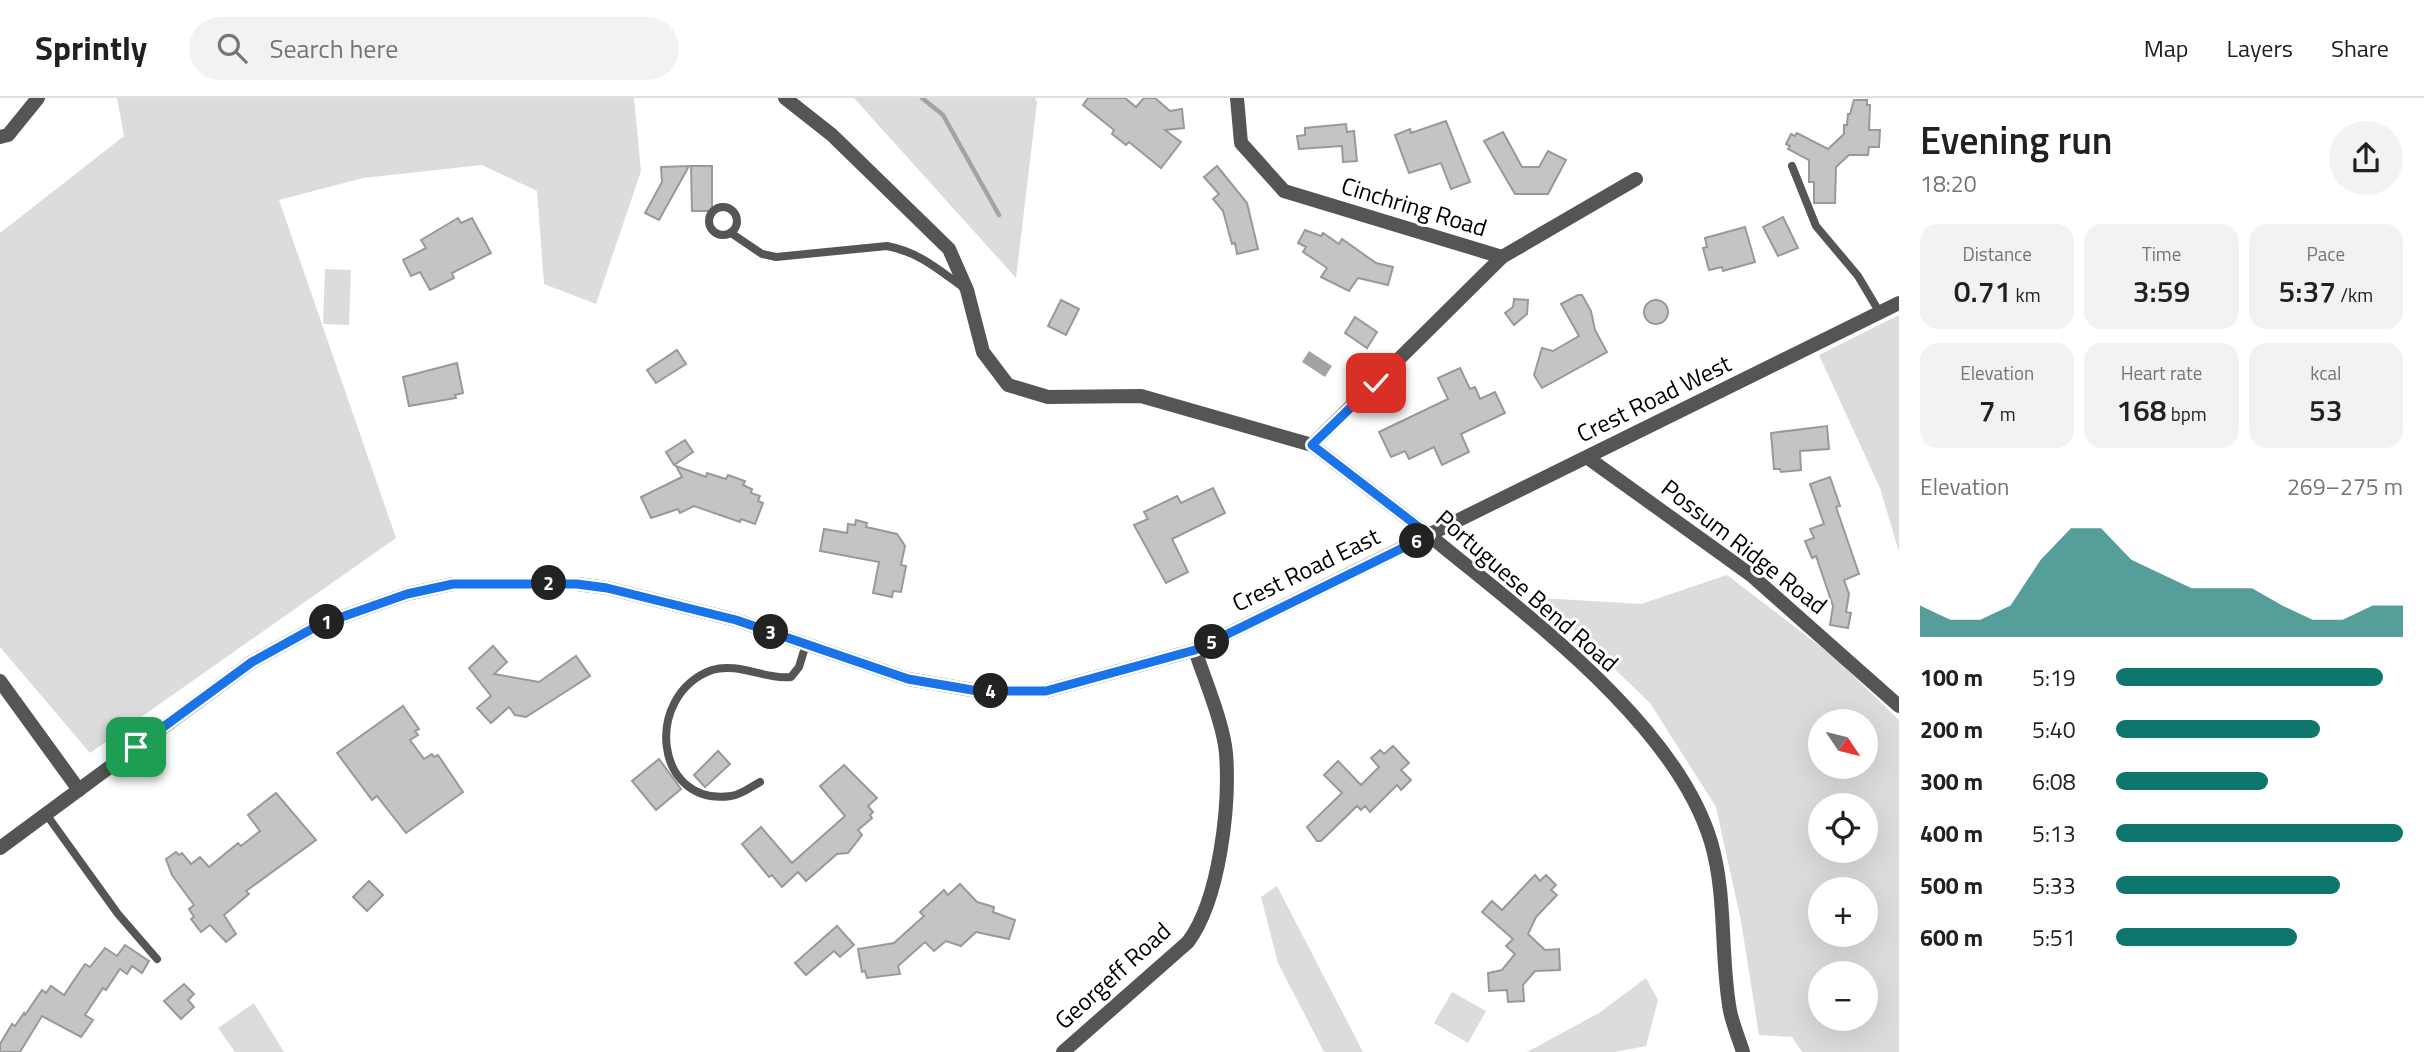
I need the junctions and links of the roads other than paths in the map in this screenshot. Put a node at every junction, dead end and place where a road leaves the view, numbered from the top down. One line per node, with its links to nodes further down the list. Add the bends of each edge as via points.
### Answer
1 (38, 98): 4 (street, via 8,135)
2 (785, 98): 9 (street, Portuguese Bend Road, via 832,135 949,249)
3 (1237, 98): 8 (street, Cinchring Road, via 1241,143 1284,191)
4 (0, 137)
5 (1792, 166): 11 (lane, via 1816,226 1858,276)
6 (1636, 179): 8 (street)
7 (731, 233): 9 (lane, via 762,254 776,257 887,246 902,249 918,254)
8 (1502, 257): 12 (street, Cinchring Road)
9 (967, 290): 12 (street, Portuguese Bend Road, via 983,352 1008,385 1048,397 1141,396)
10 (1899, 303): 11 (street, Crest Road West)
11 (1880, 313): 13 (street, Crest Road West)
12 (1312, 445): 14 (street, Portuguese Bend Road)
13 (1588, 458): 14 (street, Crest Road West); 18 (street, Possum Ridge Road, via 1751,575)
14 (1429, 535): 16 (street, Crest Road East); 25 (street, Portuguese Bend Road, via 1543,630 1634,715 1693,801 1711,842 1730,1012)
15 (806, 644): 16 (street, Crest Road East, via 908,679 978,691 1046,691); 19 (lane, via 791,677 724,668 707,673 679,698 666,723 664,733 675,770 693,789 730,797); 20 (street, Crest Road East, via 736,620 607,588 453,584 407,594 319,625 252,662)
16 (1195, 650): 24 (street, Georgeff Road, via 1226,751 1224,821 1209,894 1188,942)
17 (0, 681): 20 (street)
18 (1899, 706)
19 (760, 782)
20 (79, 790): 21 (street, Crest Road East)
21 (46, 814): 22 (street, Crest Road East); 23 (lane, via 118,914)
22 (0, 848)
23 (157, 959)
24 (1063, 1052)
25 (1743, 1052)

